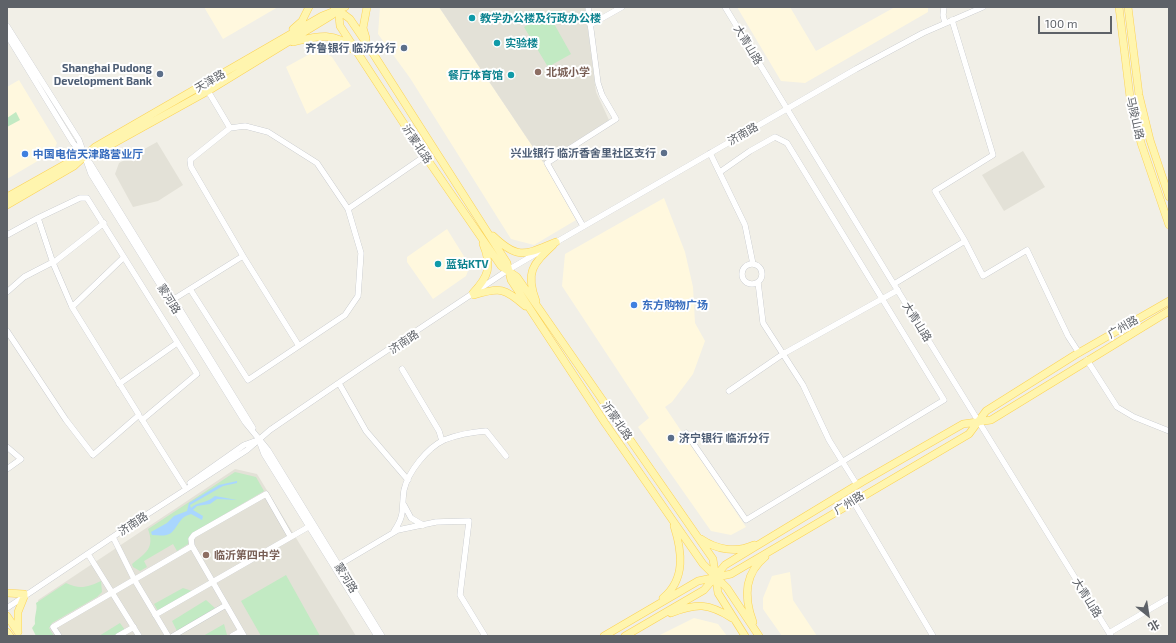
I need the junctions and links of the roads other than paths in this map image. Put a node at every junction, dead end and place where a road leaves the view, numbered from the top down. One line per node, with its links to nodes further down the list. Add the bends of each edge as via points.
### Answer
1 (309, 7): 17 (main road, via 302,21)
2 (346, 7): 11 (main road, 天津路)
3 (367, 7): 18 (main road, via 363,28)
4 (588, 7): 14 (street)
5 (622, 7): 14 (street)
6 (725, 7): 21 (street, 大青山路)
7 (944, 7): 13 (street)
8 (983, 7): 12 (street, 济南路)
9 (1119, 7): 33 (main road, 马陵山路, via 1132,104 1141,143)
10 (1128, 7): 28 (main road, 马陵山路, via 1139,95 1150,140)
11 (338, 8): 17 (main road, 天津路, via 324,21); 18 (main road, 沂蒙北路, via 350,19); 19 (main road, 沂蒙北路, via 340,26)
12 (952, 20): 13 (street, 济南路); 37 (street, via 993,155 935,191)
13 (946, 23): 21 (street, 济南路, via 923,33)
14 (590, 25): 34 (street, via 598,83 616,119 547,163)
15 (7, 26): 24 (street, 蒙河路, via 79,140)
16 (7, 35): 24 (street, 蒙河路, via 73,143)
17 (281, 43): 19 (main road, via 329,35 350,46); 20 (main road, 天津路); 24 (main road, 天津路, via 95,147)
18 (367, 44): 35 (main road, 沂蒙北路)
19 (359, 56): 25 (main road, 沂蒙北路)
20 (208, 91): 22 (street); 24 (main road, 天津路, via 98,152)
21 (786, 109): 23 (street, 济南路); 45 (street, 大青山路)
22 (230, 128): 30 (street, via 245,126 268,132 317,164); 39 (street, via 190,160 191,167)
23 (710, 153): 26 (street); 34 (street, 济南路)
24 (85, 156): 27 (main road, 天津路, via 71,161); 29 (main road, 天津路, via 74,166); 51 (street, 蒙河路); 72 (street, 蒙河路, via 91,174 245,422)
25 (425, 156): 30 (street); 35 (main road, 沂蒙北路)
26 (720, 172): 42 (street, via 745,225); 52 (street, via 750,151 776,138 787,143)
27 (7, 197)
28 (1169, 197)
29 (7, 206)
30 (348, 209): 60 (street, via 361,253 358,296 345,315)
31 (38, 218): 32 (street, via 80,198 87,198); 36 (street); 41 (street)
32 (104, 223): 40 (street); 41 (street)
33 (1169, 225)
34 (583, 226): 38 (street, 济南路)
35 (481, 229): 38 (main road, via 506,249 517,253 532,252); 43 (main road, 沂蒙北路, via 507,262); 49 (main road, via 488,271 484,282)
36 (7, 235)
37 (965, 241): 45 (street); 61 (street, via 983,276 1027,250 1068,336)
38 (556, 242): 43 (street, 济南路); 57 (main road, via 535,262 531,273 530,280)
39 (243, 256): 46 (street); 60 (street)
40 (124, 257): 54 (street); 59 (street)
41 (53, 263): 48 (street, via 24,277); 54 (street)
42 (753, 264): 44 (street, via 762,270); 44 (street, via 744,268 743,275 749,283)
43 (508, 270): 49 (street, 济南路); 57 (main road, 沂蒙北路, via 511,280)
44 (758, 282): 62 (street, via 763,323)
45 (894, 284): 47 (street, 大青山路)
46 (190, 289): 51 (street); 60 (street, via 248,380)
47 (898, 290): 52 (street); 69 (street, 大青山路)
48 (7, 292)
49 (474, 294): 57 (main road, via 501,289 511,293); 66 (street, 济南路); 72 (street, 济南路)
50 (1169, 294): 55 (main road)
51 (174, 299): 72 (street, 蒙河路)
52 (882, 299): 62 (street); 76 (street, via 944,400)
53 (1169, 301): 55 (main road, 广州路)
54 (72, 307): 65 (street)
55 (1156, 308): 61 (main road, 广州路)
56 (1169, 313): 63 (main road, 广州路)
57 (537, 314): 83 (main road, 沂蒙北路); 88 (main road, 沂蒙北路)
58 (7, 331): 68 (street, via 66,420 93,455)
59 (177, 343): 65 (street); 68 (street, via 197,374)
60 (299, 346)
61 (1079, 353): 69 (main road, 广州路, via 986,411)
62 (783, 354): 67 (street); 76 (street, via 803,385)
63 (1088, 360): 69 (main road, 广州路, via 992,420); 70 (street, via 1117,407)
64 (402, 369): 73 (street, via 439,431)
65 (119, 384): 68 (street)
66 (340, 385): 72 (street, 济南路); 78 (street, via 366,431)
67 (729, 391)
68 (140, 417): 79 (street)
69 (977, 421): 80 (main road, 广州路, via 963,424); 81 (main road, 广州路, via 969,434); 114 (street, 大青山路)
70 (1169, 432)
71 (686, 434): 76 (street, via 746,520)
72 (259, 439): 79 (street, 济南路, via 244,445); 85 (street, 蒙河路, via 264,454); 90 (street, 济南路, via 247,450); 94 (street, 蒙河路)
73 (442, 441): 75 (street, via 470,432 486,431); 78 (street, via 412,470)
74 (7, 447): 77 (street, via 21,459)
75 (506, 456)
76 (843, 463): 80 (street)
77 (7, 470)
78 (408, 480): 82 (street, via 404,490)
79 (184, 486): 100 (street, 济南路)
80 (856, 486): 87 (main road, 广州路)
81 (853, 501): 91 (main road, 广州路); 128 (street)
82 (404, 506): 84 (street, via 411,518); 86 (street, via 402,519)
83 (673, 520): 95 (main road, 沂蒙北路, via 703,564); 104 (main road, via 681,558 679,573 676,584 668,594)
84 (423, 525): 86 (street); 124 (street, via 436,522 469,522 460,595)
85 (310, 526): 89 (street); 122 (street, 蒙河路)
86 (394, 533): 94 (street)
87 (776, 534): 88 (main road, via 750,546 736,549 721,549 708,544); 95 (main road, 广州路, via 725,565)
88 (697, 535): 95 (main road, 沂蒙北路, via 713,559)
89 (290, 536): 92 (street, via 266,494 194,535); 97 (street)
90 (113, 537): 93 (street, 济南路); 96 (street)
91 (782, 543): 95 (main road, 广州路, via 731,574); 113 (main road, via 760,561 746,585 747,600)
92 (192, 546): 96 (street); 97 (street)
93 (88, 554): 98 (street); 100 (street, 济南路)
94 (339, 565): 123 (street, 蒙河路)
95 (716, 577): 104 (main road, 广州路, via 698,581); 107 (main road, 广州路, via 704,590); 108 (main road, 沂蒙北路, via 718,593); 113 (main road, 沂蒙北路, via 727,588)
96 (134, 579): 98 (street); 105 (street)
97 (213, 582): 102 (street); 105 (street)
98 (113, 592): 109 (street); 116 (street, via 53,627)
99 (7, 593): 100 (main road)
100 (24, 595): 103 (street, 济南路); 112 (main road, via 18,612)
101 (1169, 598): 114 (street)
102 (226, 605): 111 (street); 120 (street)
103 (7, 607)
104 (649, 609): 125 (main road, 广州路)
105 (155, 615): 119 (street)
106 (7, 616): 112 (main road)
107 (654, 619): 108 (main road, via 689,606 707,606 721,611); 126 (main road, 广州路)
108 (734, 620): 127 (main road, 沂蒙北路)
109 (134, 627): 117 (street); 118 (street)
110 (7, 632): 115 (main road)
111 (243, 633): 121 (street)
112 (19, 634)
113 (759, 635)
114 (1110, 635)
115 (8, 636)
116 (58, 636)
117 (118, 636)
118 (140, 636)
119 (168, 636)
120 (173, 636)
121 (232, 636)
122 (377, 636)
123 (382, 636)
124 (485, 636)
125 (604, 636)
126 (625, 636)
127 (745, 636)
128 (933, 636)

